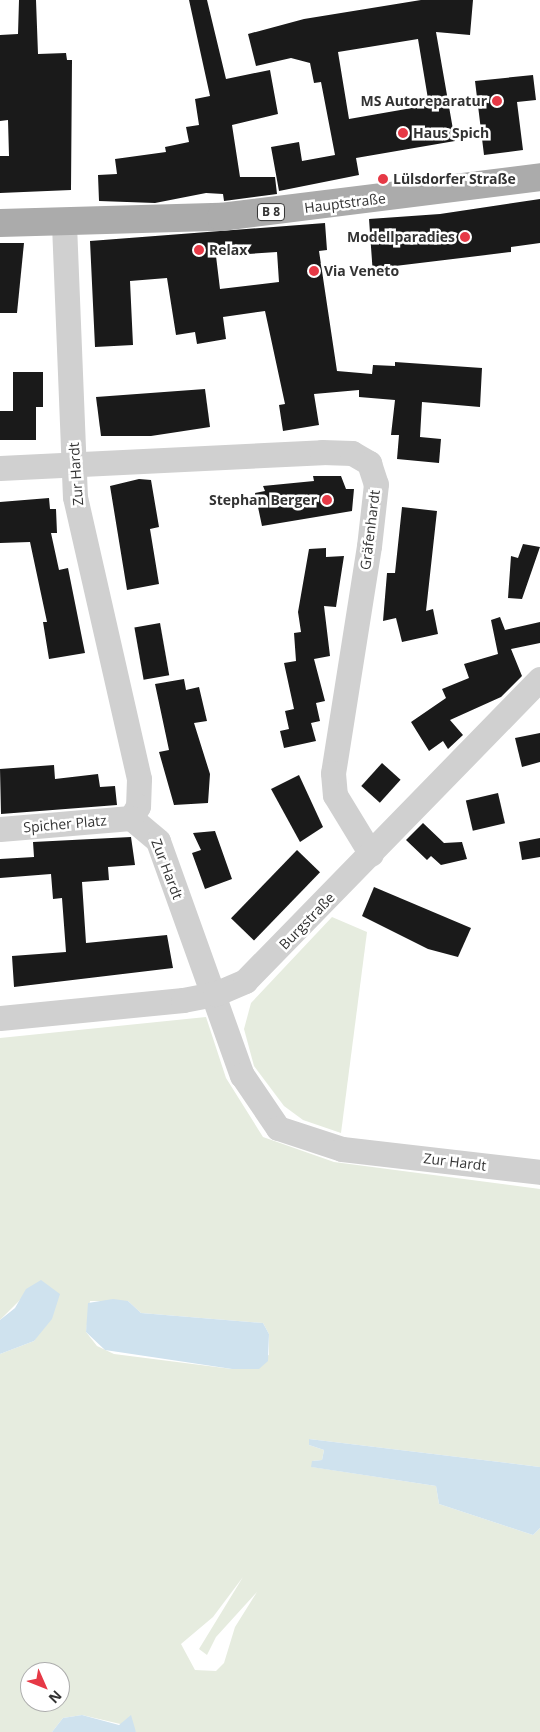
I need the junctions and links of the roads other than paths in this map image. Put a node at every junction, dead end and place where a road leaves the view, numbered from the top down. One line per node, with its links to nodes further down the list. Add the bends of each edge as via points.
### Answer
1 (540, 177): 3 (main road, Hauptstraße / B 8, via 264,213)
2 (0, 224): 3 (main road, Hauptstraße / B 8)
3 (64, 224): 4 (street, Zur Hardt)
4 (75, 465): 5 (street, Gräfenhardt); 7 (street, Zur Hardt, via 75,497 139,779 138,806); 9 (street, Gräfenhardt, via 322,452 352,453 369,464 376,484 369,546 333,773 336,795)
5 (0, 468)
6 (540, 679): 9 (street, Burgstraße)
7 (131, 818): 8 (street, Spicher Platz); 10 (street, Zur Hardt, via 158,841)
8 (0, 829)
9 (372, 854): 10 (street, Burgstraße, via 265,965 245,982)
10 (215, 994): 11 (street, Burgstraße); 12 (street, Zur Hardt, via 242,1075 278,1128 342,1149)
11 (0, 1018)
12 (540, 1172)

